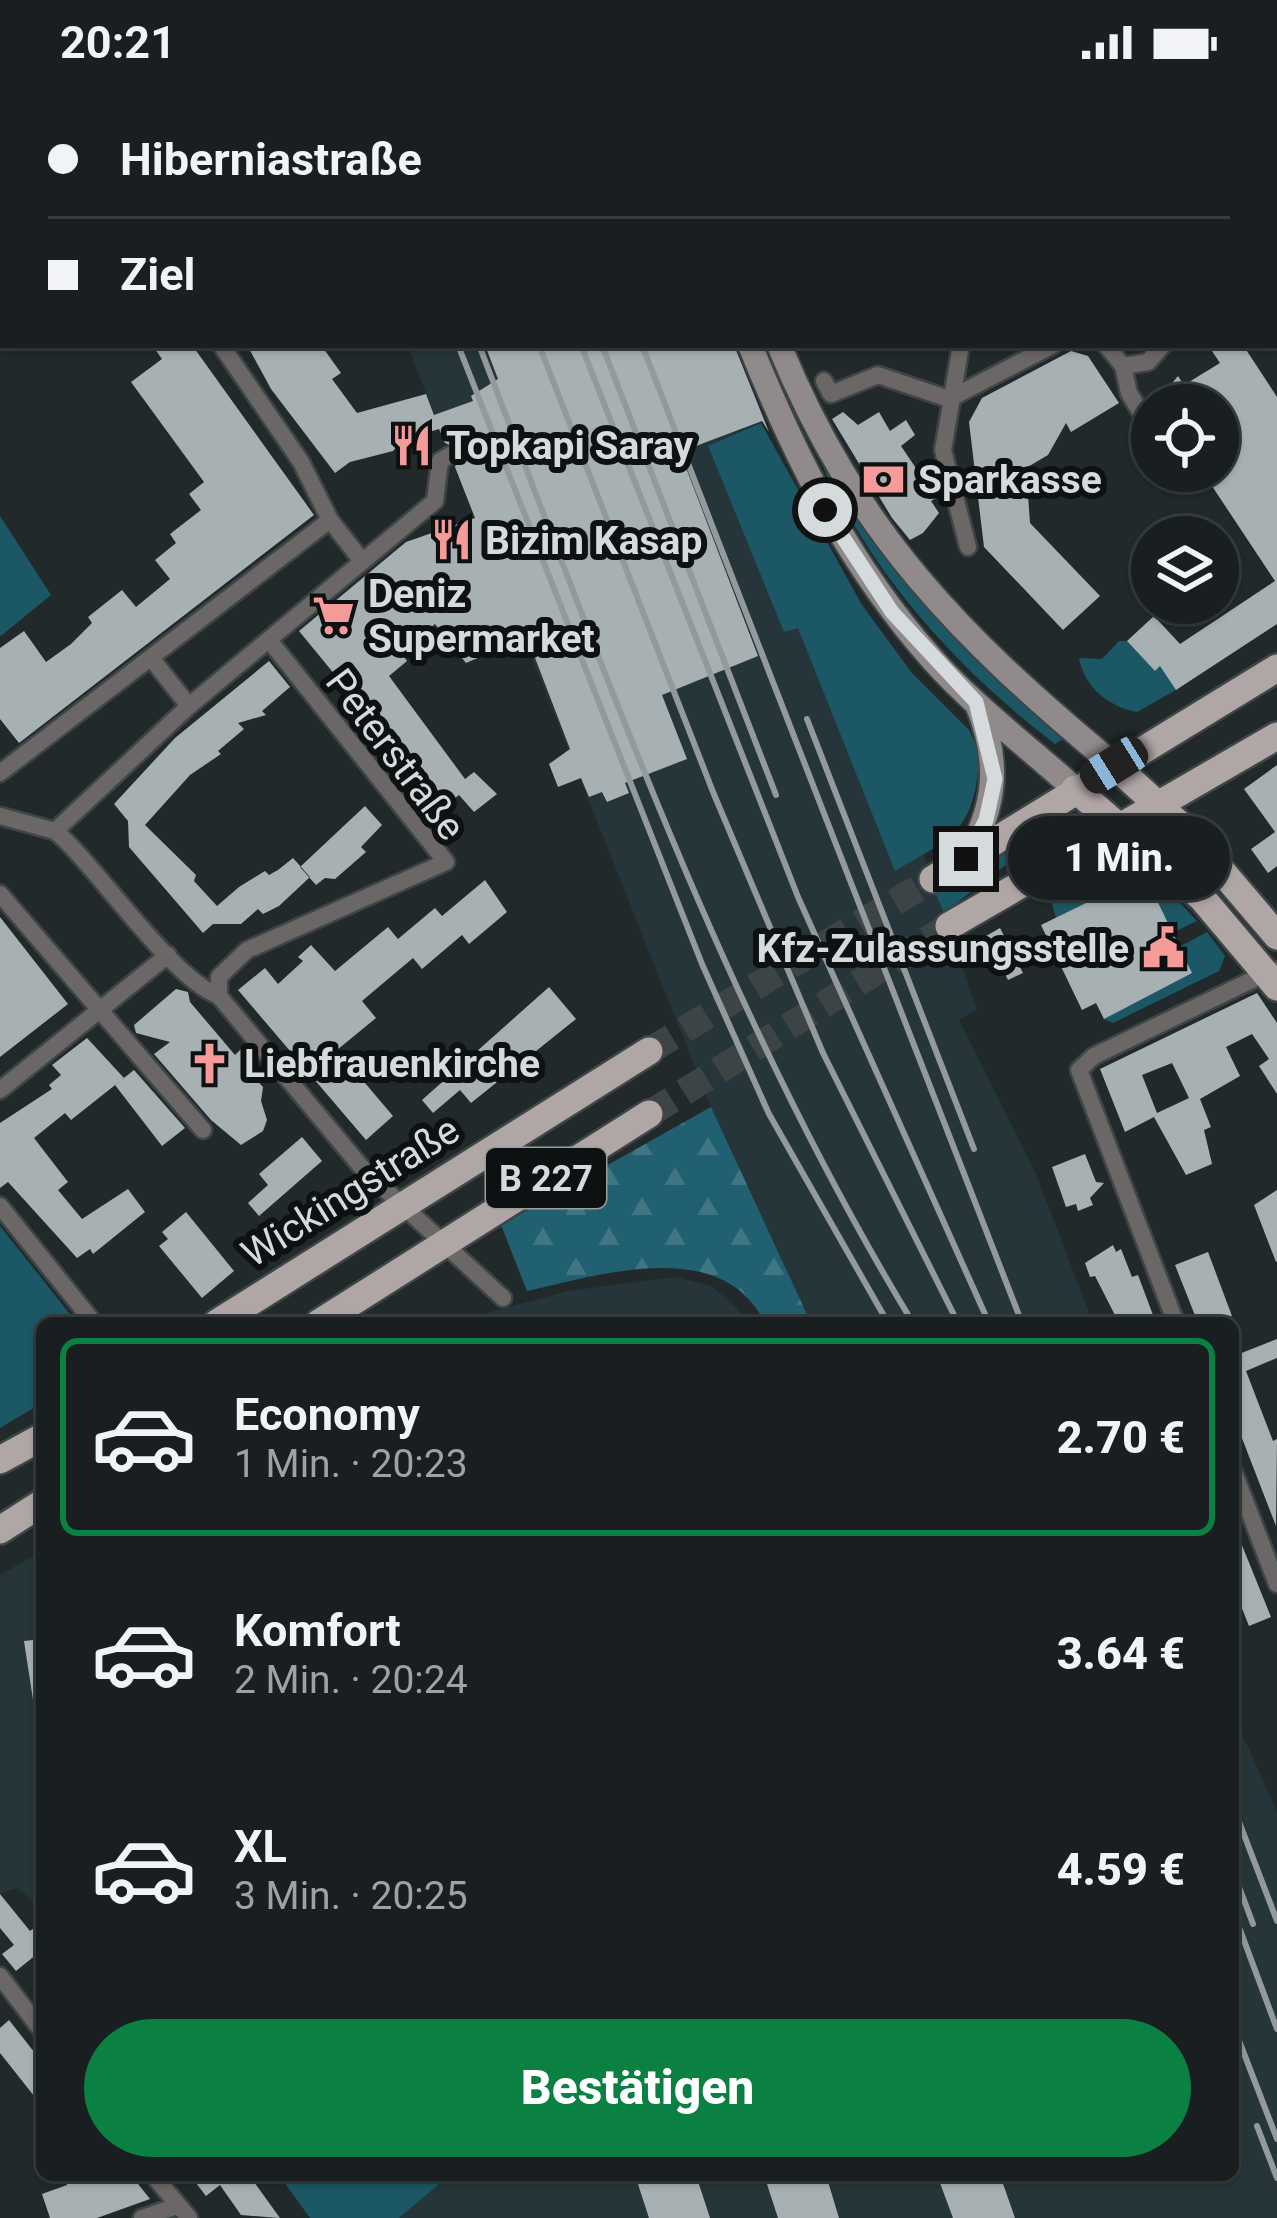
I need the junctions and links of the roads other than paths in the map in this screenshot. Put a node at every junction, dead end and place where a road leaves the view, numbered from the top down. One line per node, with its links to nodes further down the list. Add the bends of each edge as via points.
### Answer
1 (223, 348): 13 (street)
2 (751, 348): 19 (main road, via 825,510 876,591)
3 (780, 348): 22 (main road, via 862,510 906,570)
4 (960, 348): 11 (street)
5 (1047, 348): 11 (street)
6 (1107, 348): 8 (street)
7 (1160, 348): 8 (street, via 1148,362)
8 (1123, 366): 10 (street)
9 (824, 381): 11 (street, via 830,394 878,375)
10 (1131, 396)
11 (949, 399): 14 (street, via 943,450)
12 (450, 455): 15 (street, via 440,461 434,501)
13 (330, 520): 15 (street); 17 (street)
14 (968, 547)
15 (362, 561): 16 (street)
16 (268, 640): 20 (street); 36 (street, Peterstraße, via 446,862 247,950 219,977)
17 (151, 658): 20 (street); 23 (street)
18 (1277, 668): 22 (main road)
19 (976, 702): 24 (main road); 29 (main road, via 995,779)
20 (189, 706): 28 (street)
21 (1277, 736): 25 (main road)
22 (1114, 765): 24 (main road); 25 (main road)
23 (0, 773)
24 (1076, 789): 27 (main road); 29 (main road)
25 (1159, 804): 27 (main road); 33 (main road)
26 (0, 816): 28 (street)
27 (1120, 825): 32 (main road); 35 (main road)
28 (56, 831): 34 (street)
29 (966, 859): 30 (main road)
30 (933, 879)
31 (0, 893): 37 (street)
32 (949, 926)
33 (1277, 936)
34 (169, 955): 36 (street); 37 (street)
35 (1273, 976): 49 (street, via 1079,1070)
36 (219, 996): 42 (street)
37 (97, 1009): 39 (street); 41 (street)
38 (649, 1051): 42 (main road, Wickingstraße / B 227)
39 (0, 1090)
40 (649, 1114): 44 (main road, B 227)
41 (202, 1130)
42 (400, 1204): 44 (street); 47 (main road, Wickingstraße / B 227)
43 (0, 1206): 46 (street)
44 (444, 1243): 45 (street); 48 (main road, B 227)
45 (503, 1298)
46 (89, 1317)
47 (226, 1317)
48 (328, 1317)
49 (1174, 1317)
50 (22, 1449): 51 (main road)
51 (0, 1473)
52 (1239, 1486): 55 (street)
53 (36, 1507): 54 (main road)
54 (0, 1531)
55 (1277, 1584)
56 (3, 1984): 57 (street)
57 (36, 2024)
58 (158, 2181): 59 (street)
59 (182, 2212): 60 (street)
60 (142, 2218)

